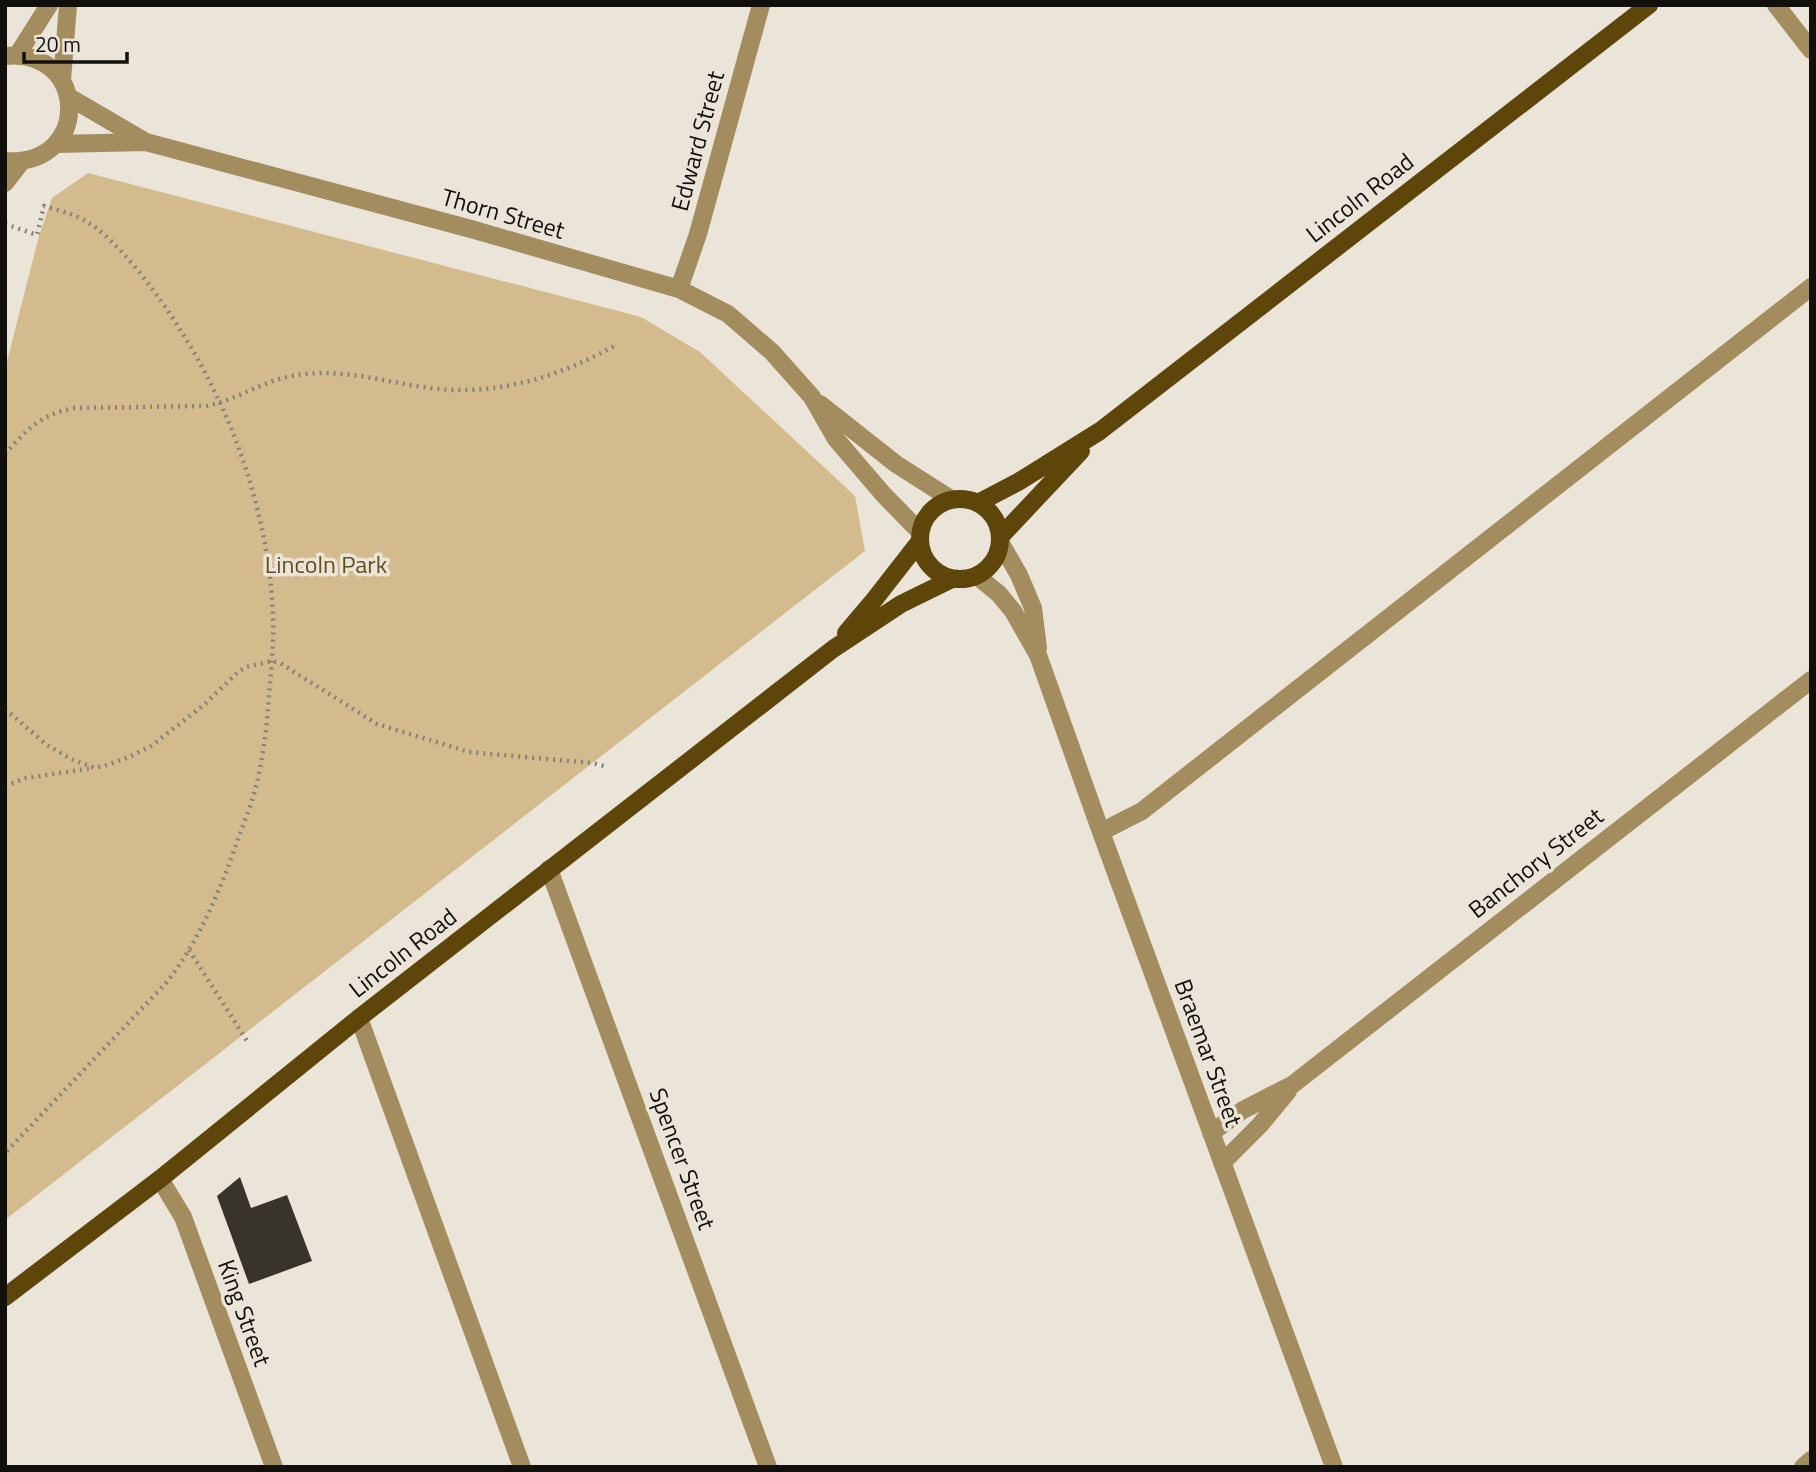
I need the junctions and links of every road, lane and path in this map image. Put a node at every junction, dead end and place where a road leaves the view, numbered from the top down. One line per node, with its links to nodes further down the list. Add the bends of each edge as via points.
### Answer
1 (48, 5): 7 (street)
2 (68, 5): 8 (street)
3 (761, 5): 16 (street, Edward Street)
4 (1649, 5): 20 (main road, Lincoln Road)
5 (1776, 5): 6 (street)
6 (1811, 50)
7 (12, 55): 8 (street, via 35,58)
8 (62, 80): 9 (street)
9 (69, 97): 10 (street, Thorn Street); 11 (street, via 70,114)
10 (146, 142): 11 (street, Thorn Street); 16 (street, Thorn Street)
11 (56, 144): 12 (street, via 34,159)
12 (14, 161): 13 (street)
13 (5, 183)
14 (5, 224): 19 (path, via 37,235 44,205 85,221 112,241 172,316)
15 (1811, 287): 36 (street, via 1142,811)
16 (679, 289): 18 (street, Thorn Street, via 728,314 772,352)
17 (616, 345): 19 (path, via 527,383 465,392 353,374 296,375)
18 (812, 397): 22 (street, Thorn Street, via 896,464); 24 (street, Thorn Street, via 836,439)
19 (220, 403): 21 (path, via 54,412 19,437); 30 (path, via 246,466 259,516 271,593)
20 (1100, 430): 23 (main road, Lincoln Road); 25 (main road, Lincoln Road)
21 (5, 454)
22 (951, 499): 23 (main road); 24 (main road, via 931,511)
23 (978, 503): 25 (main road, via 993,517)
24 (920, 536): 27 (main road, via 929,565); 28 (main road, Lincoln Road)
25 (1000, 539): 26 (main road, via 993,562); 29 (street, Braemar Street, via 1033,608)
26 (977, 576): 27 (main road); 29 (street, Braemar Street, via 1013,611)
27 (952, 579): 28 (main road, Lincoln Road, via 901,604)
28 (832, 649): 37 (main road, Lincoln Road)
29 (1038, 655): 36 (street, Braemar Street)
30 (272, 660): 33 (path, via 377,723 469,752); 34 (path, via 238,671 151,746); 38 (path, via 255,790 221,883)
31 (1811, 680): 41 (street, Banchory Street)
32 (5, 709): 34 (path, via 47,745)
33 (604, 766)
34 (94, 768): 35 (path, via 26,778)
35 (5, 786)
36 (1101, 832): 42 (street, Braemar Street)
37 (549, 869): 39 (main road, Lincoln Road); 50 (street, Spencer Street)
38 (189, 950): 40 (path); 43 (path, via 167,982)
39 (359, 1018): 45 (main road, Lincoln Road); 49 (street)
40 (249, 1044)
41 (1292, 1085): 42 (street, Banchory Street); 44 (street, Banchory Street)
42 (1211, 1133): 44 (street, Braemar Street)
43 (5, 1153)
44 (1222, 1163): 51 (street, Braemar Street)
45 (160, 1180): 46 (main road, Lincoln Road); 48 (street, King Street, via 183,1216)
46 (5, 1297)
47 (1811, 1461): 52 (street)
48 (274, 1467)
49 (522, 1467)
50 (768, 1467)
51 (1334, 1467)
52 (1803, 1467)

